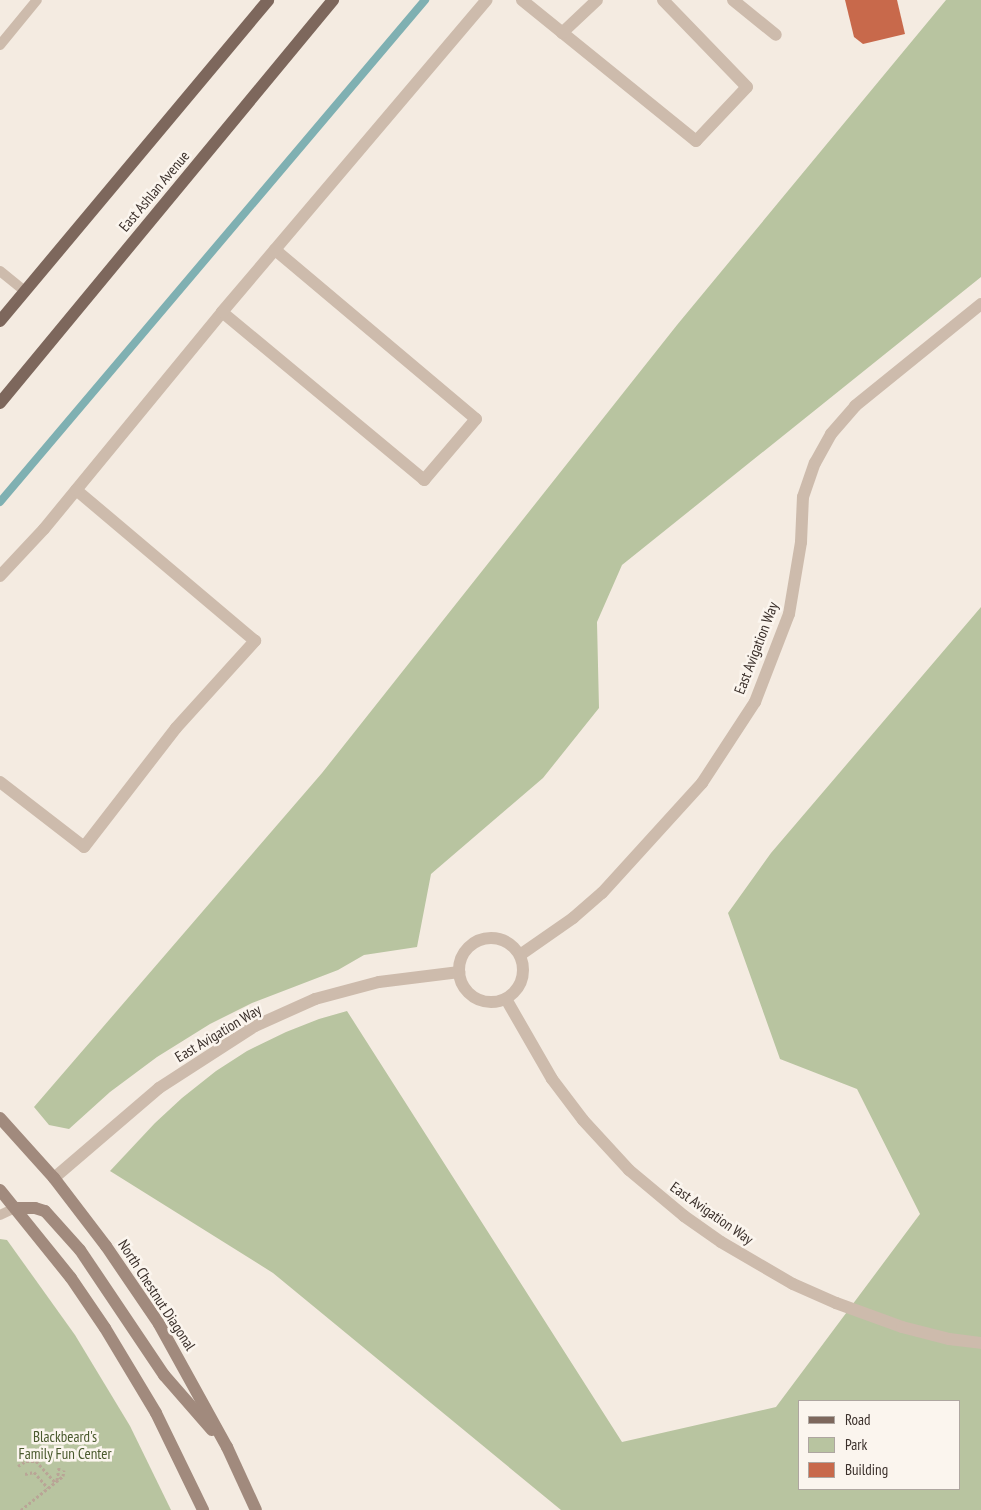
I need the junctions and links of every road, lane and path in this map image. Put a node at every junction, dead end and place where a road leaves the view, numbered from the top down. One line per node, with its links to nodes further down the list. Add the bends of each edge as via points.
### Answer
1 (37, 0): 11 (lane)
2 (268, 0): 14 (main road)
3 (334, 0): 18 (main road, East Ashlan Avenue)
4 (487, 0): 12 (street)
5 (522, 0): 9 (street)
6 (597, 0): 9 (street)
7 (663, 0): 9 (street, via 747,87 696,142)
8 (733, 0): 10 (street)
9 (562, 33)
10 (776, 35)
11 (0, 45)
12 (275, 250): 16 (street); 16 (street, via 476,418 424,480)
13 (0, 271): 14 (lane)
14 (25, 291): 17 (main road)
15 (981, 304): 22 (street, East Avigation Way, via 855,406 831,434 815,463 803,497 801,542 789,614 755,702 702,783 602,893)
16 (222, 312): 19 (street)
17 (0, 321)
18 (0, 403)
19 (76, 490): 20 (street); 21 (street, via 255,641 176,728 84,847)
20 (0, 576)
21 (0, 782)
22 (520, 955): 23 (street, via 508,942 491,937 482,939 474,942 462,955); 24 (street, via 523,975 514,993)
23 (459, 972): 24 (street, via 461,982 475,998 490,1002); 26 (street, East Avigation Way, via 379,982 315,1000 255,1026 159,1088)
24 (506, 999): 30 (street, East Avigation Way, via 552,1079 583,1120 629,1170 684,1216 793,1284 872,1318 948,1339)
25 (0, 1118): 26 (main road, North Chestnut Diagonal)
26 (54, 1178): 31 (main road, North Chestnut Diagonal, via 159,1324)
27 (0, 1190): 28 (main road)
28 (15, 1208): 29 (lane); 31 (main road, via 46,1211 80,1250 164,1375); 39 (main road, via 71,1278 131,1369 177,1452)
29 (0, 1215)
30 (981, 1343)
31 (227, 1447): 40 (main road, North Chestnut Diagonal)
32 (18, 1466): 36 (path, via 26,1461 36,1461)
33 (59, 1467): 36 (path)
34 (64, 1470): 36 (path, via 63,1476)
35 (25, 1474): 37 (path, via 34,1472)
36 (56, 1481): 37 (path)
37 (48, 1488): 38 (path)
38 (21, 1510)
39 (203, 1510)
40 (256, 1510)

